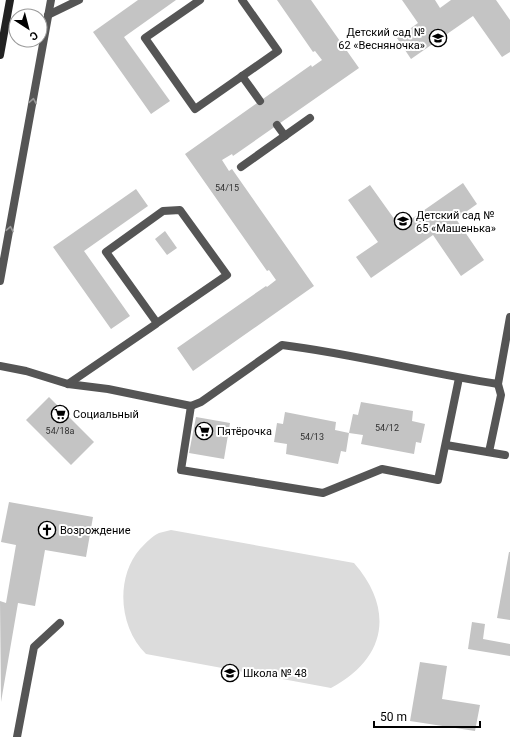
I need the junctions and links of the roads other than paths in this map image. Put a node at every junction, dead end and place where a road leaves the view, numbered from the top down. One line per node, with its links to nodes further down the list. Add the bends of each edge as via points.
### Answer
1 (10, 0): 8 (street)
2 (51, 0): 6 (lane)
3 (79, 0): 6 (lane)
4 (200, 0): 9 (lane, via 145,38 195,109)
5 (242, 0): 9 (lane, via 278,51)
6 (48, 15)
7 (42, 48): 15 (lane, one-way to 7)
8 (0, 55)
9 (242, 76): 10 (lane)
10 (260, 101)
11 (310, 118): 13 (lane)
12 (277, 125): 13 (lane)
13 (284, 136): 14 (lane)
14 (241, 168)
15 (0, 281)
16 (510, 317): 21 (lane)
17 (157, 323): 17 (lane, via 227,275 180,210 163,211 106,252); 20 (lane)
18 (0, 366): 20 (lane)
19 (459, 378): 21 (lane); 22 (lane, via 326,351 282,345 201,402); 23 (lane)
20 (68, 384): 22 (lane, via 108,389)
21 (498, 384): 24 (lane, via 501,395)
22 (191, 406): 23 (lane, via 181,470 323,493 382,469 438,480)
23 (446, 445): 24 (lane)
24 (489, 452): 25 (lane)
25 (505, 455)
26 (60, 624): 27 (lane, via 34,647)
27 (17, 737)

